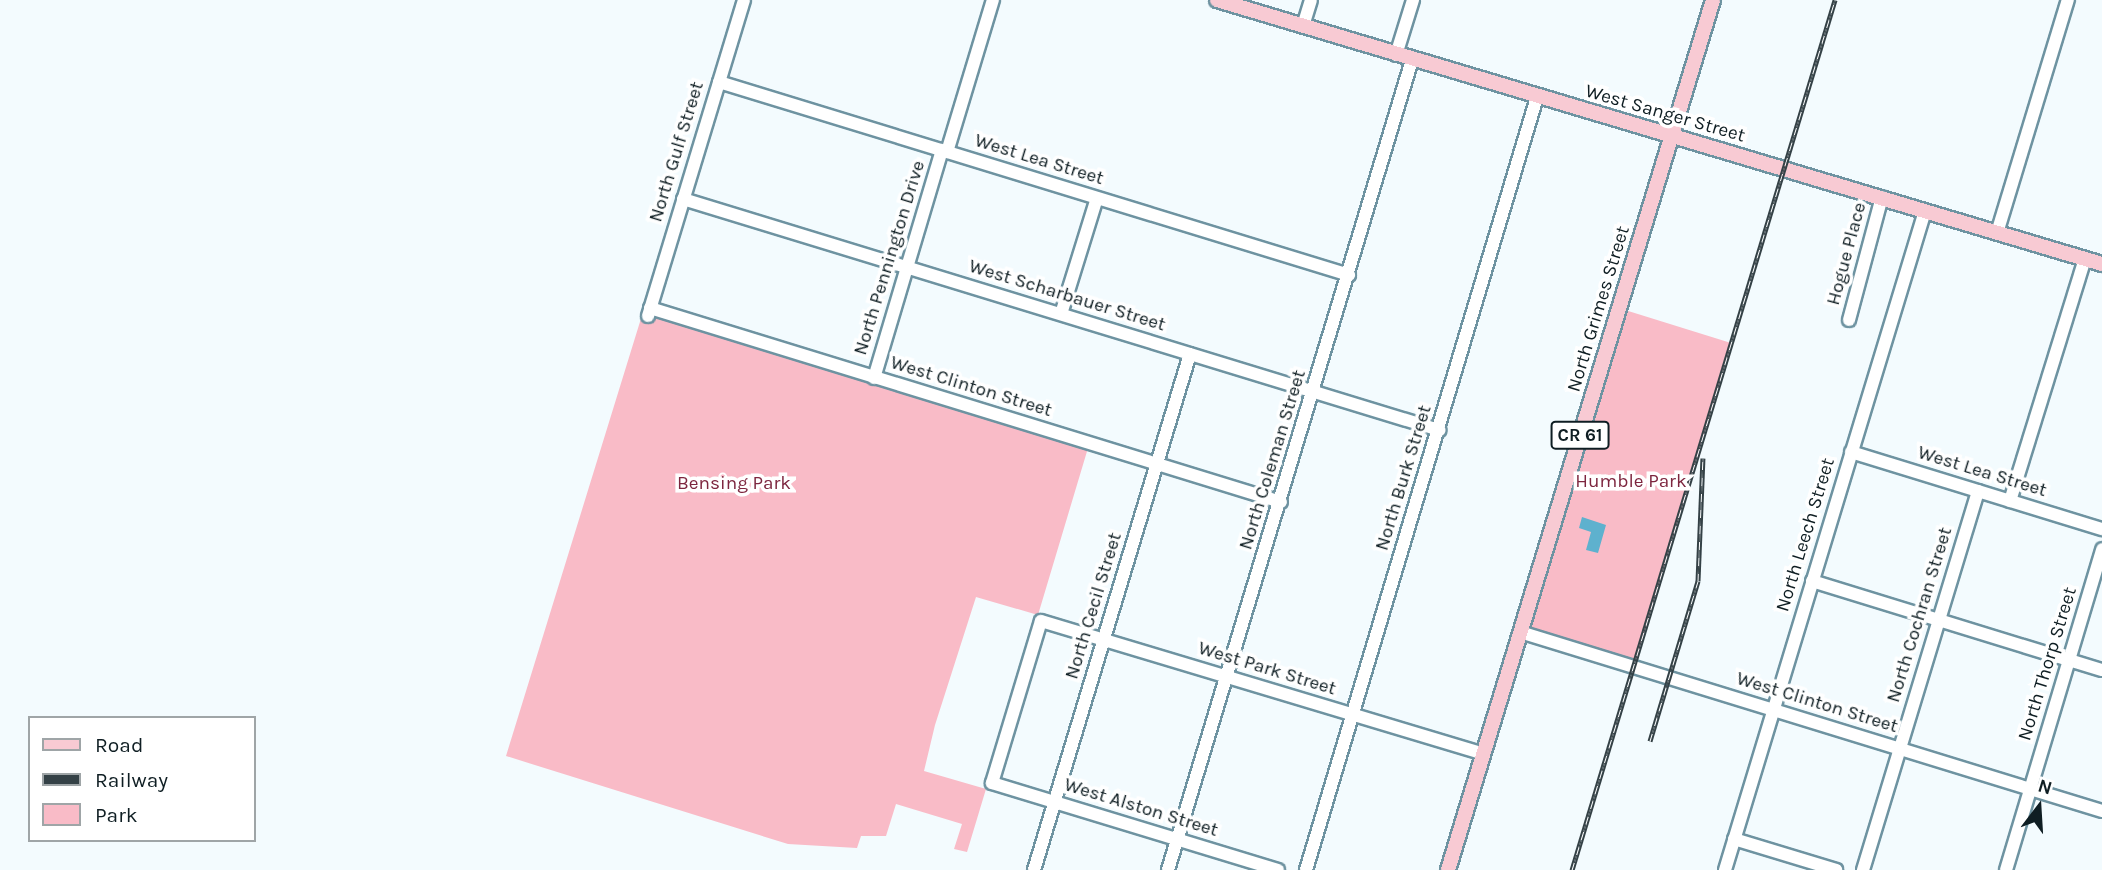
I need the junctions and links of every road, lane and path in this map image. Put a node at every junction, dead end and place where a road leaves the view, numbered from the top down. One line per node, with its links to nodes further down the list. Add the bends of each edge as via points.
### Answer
1 (744, 0): 11 (street, North Gulf Street)
2 (993, 0): 14 (street, North Pennington Drive)
3 (1217, 0): 8 (main road, West Sanger Street)
4 (1311, 0): 8 (street)
5 (1413, 0): 9 (street)
6 (1713, 0): 13 (main road, North Grimes Street / CR 61)
7 (2068, 0): 19 (street)
8 (1303, 26): 9 (main road, West Sanger Street)
9 (1396, 55): 10 (main road, West Sanger Street)
10 (1412, 60): 12 (main road, West Sanger Street); 23 (street, North Coleman Street)
11 (719, 82): 14 (street, West Lea Street); 17 (street, North Gulf Street)
12 (1537, 97): 13 (main road, West Sanger Street); 30 (street, North Burk Street)
13 (1671, 137): 15 (main road, West Sanger Street); 40 (main road, North Grimes Street / CR 61)
14 (945, 151): 16 (street, West Lea Street); 22 (street, North Pennington Drive)
15 (1882, 197): 18 (main road, West Sanger Street); 26 (street, Hogue Place)
16 (1097, 198): 23 (street, West Lea Street); 25 (street)
17 (683, 199): 22 (street, West Scharbauer Street); 24 (street, North Gulf Street)
18 (1925, 211): 19 (main road, West Sanger Street); 31 (street, North Leech Street)
19 (1997, 233): 20 (main road, West Sanger Street)
20 (2085, 259): 21 (main road, West Sanger Street); 34 (street)
21 (2102, 264)
22 (907, 267): 25 (street, West Scharbauer Street); 28 (street, North Pennington Drive)
23 (1349, 275): 29 (street, North Coleman Street)
24 (649, 312): 28 (street, West Clinton Street)
25 (1061, 314): 27 (street, West Scharbauer Street)
26 (1849, 320)
27 (1190, 354): 29 (street, West Scharbauer Street); 32 (street, North Cecil Street)
28 (874, 377): 32 (street, West Clinton Street)
29 (1314, 392): 30 (street, West Scharbauer Street); 35 (street, North Coleman Street)
30 (1439, 430): 46 (street, North Burk Street)
31 (1852, 452): 33 (street, West Lea Street); 38 (street, North Leech Street)
32 (1157, 464): 35 (street, West Clinton Street); 41 (street, North Cecil Street)
33 (1978, 491): 34 (street, West Lea Street); 39 (street, North Cochran Street)
34 (2010, 501): 36 (street, West Lea Street)
35 (1281, 502): 44 (street, North Coleman Street)
36 (2102, 530)
37 (2102, 549): 42 (street, North Thorp Street)
38 (1812, 581): 39 (street); 45 (street, North Leech Street)
39 (1938, 620): 42 (street); 47 (street, North Cochran Street)
40 (1521, 632): 45 (street, West Clinton Street); 48 (main road, North Grimes Street / CR 61)
41 (1103, 640): 44 (street, West Park Street); 49 (street, West Park Street, via 1041,621); 51 (street, North Cecil Street)
42 (2069, 660): 43 (street); 50 (street, North Thorp Street)
43 (2102, 670)
44 (1227, 677): 46 (street, West Park Street); 54 (street, North Coleman Street)
45 (1773, 710): 47 (street, West Clinton Street); 53 (street, North Leech Street)
46 (1352, 715): 48 (street, West Park Street); 58 (street, North Burk Street)
47 (1900, 749): 50 (street, West Clinton Street); 62 (street, North Cochran Street)
48 (1483, 754): 59 (main road, North Grimes Street / CR 61)
49 (992, 783): 51 (street, West Alston Street)
50 (2030, 789): 52 (street, West Clinton Street); 63 (street, North Thorp Street)
51 (1055, 802): 54 (street, West Alston Street); 55 (street, North Cecil Street)
52 (2102, 811)
53 (1734, 839): 60 (street, North Leech Street); 61 (street)
54 (1178, 840): 56 (street, North Coleman Street); 57 (street, West Alston Street)
55 (1034, 870)
56 (1168, 870)
57 (1278, 870)
58 (1306, 870)
59 (1448, 870)
60 (1725, 870)
61 (1836, 870)
62 (1863, 870)
63 (2006, 870)

